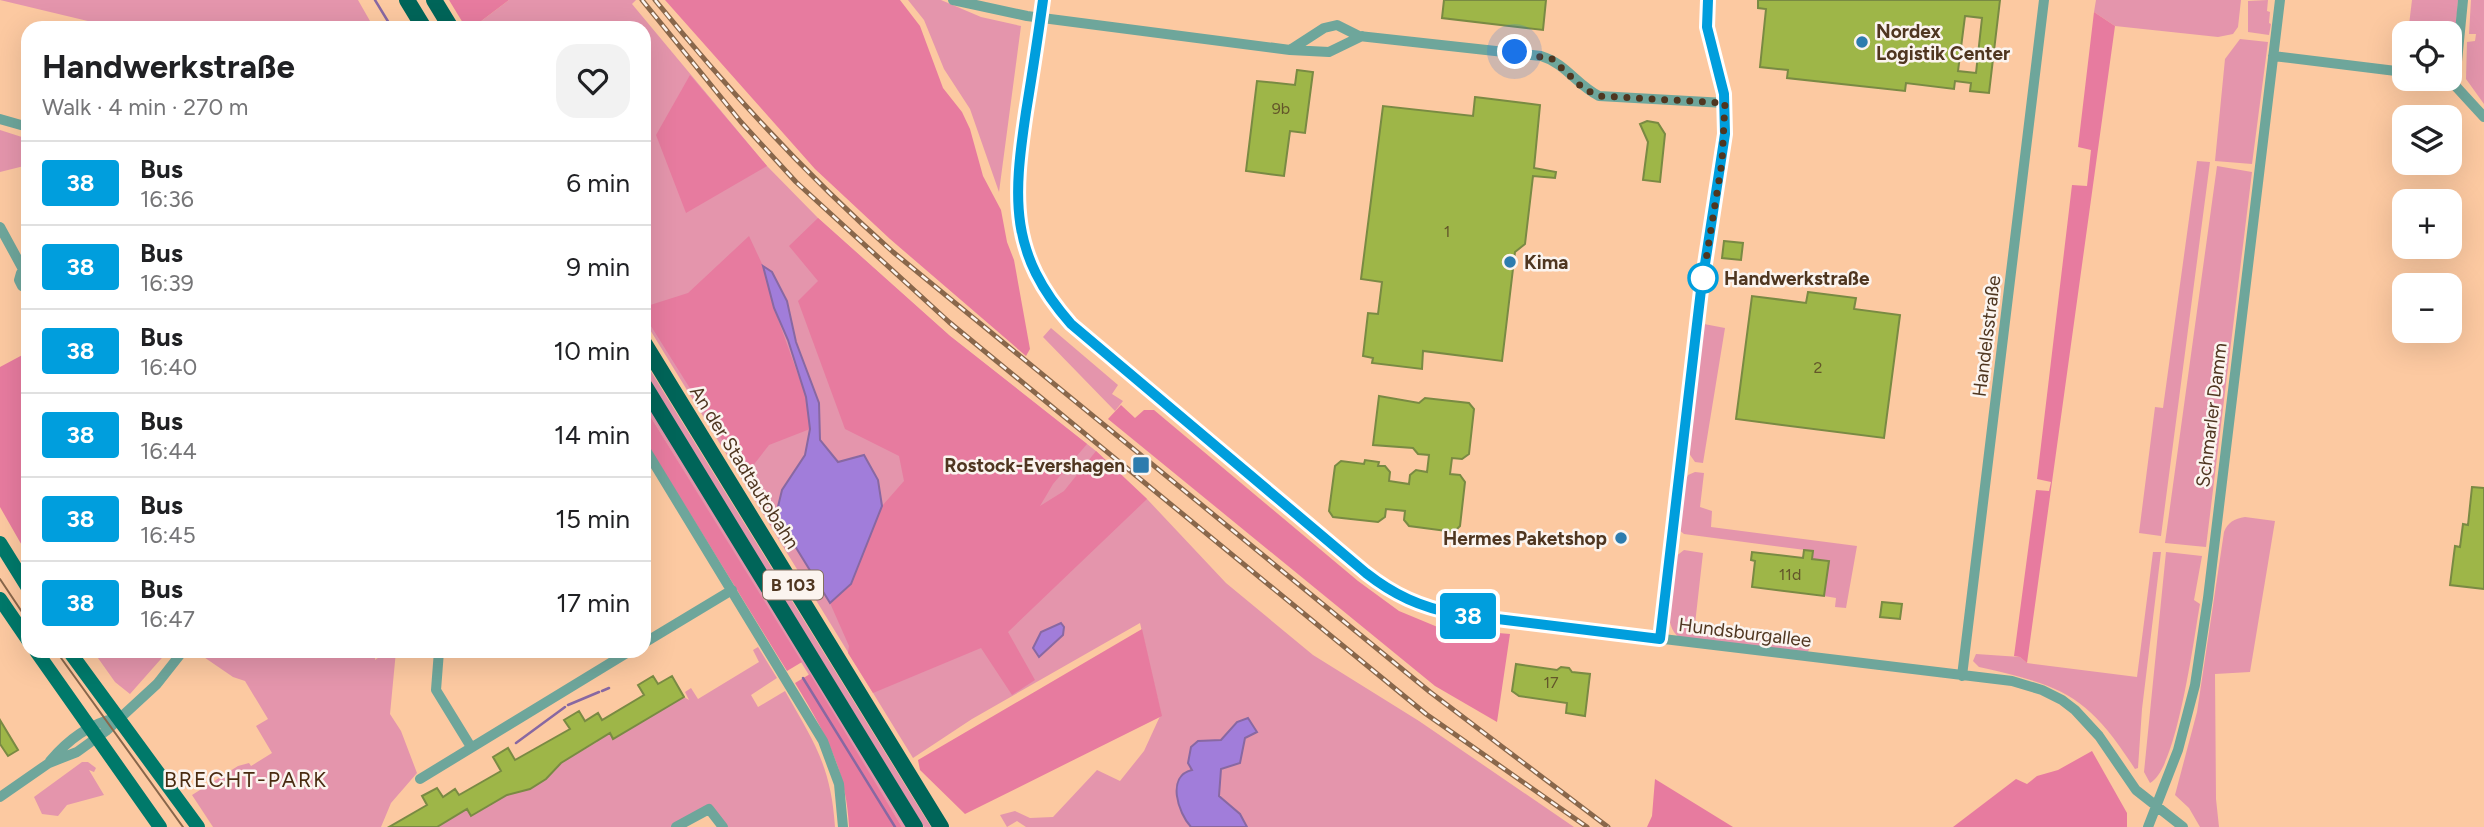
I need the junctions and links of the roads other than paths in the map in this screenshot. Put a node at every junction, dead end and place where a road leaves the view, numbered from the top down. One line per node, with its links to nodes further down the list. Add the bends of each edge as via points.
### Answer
1 (407, 0): 10 (highway)
2 (433, 0): 11 (highway)
3 (953, 0): 9 (street)
4 (1043, 0): 9 (street, Hundsburgallee)
5 (1708, 0): 18 (street, via 1707,27)
6 (2044, 0): 41 (street, Handelsstraße)
7 (2280, 0): 15 (street, Schmarler Damm)
8 (2463, 0): 12 (street)
9 (1040, 18): 14 (street); 33 (street, Hundsburgallee, via 1016,206 1023,242 1039,281 1071,324 1366,573 1401,597 1456,614)
10 (420, 21)
11 (446, 21)
12 (2460, 21)
13 (1362, 36): 14 (street, via 1329,52); 14 (street, via 1332,25); 18 (street, via 1541,56 1599,96)
14 (1290, 50)
15 (2273, 56): 16 (street); 47 (street, Schmarler Damm, via 2197,672 2178,750)
16 (2392, 71)
17 (2461, 91): 19 (street)
18 (1725, 103): 33 (street, via 1724,143 1701,290)
19 (2484, 117)
20 (0, 119): 21 (street)
21 (21, 125)
22 (0, 227): 23 (street)
23 (21, 262)
24 (651, 354): 54 (highway, An der Stadtautobahn / B 103)
25 (651, 396): 53 (highway, B 103)
26 (651, 458): 29 (street)
27 (0, 543): 28 (main road)
28 (21, 577)
29 (732, 590): 32 (street); 52 (street, via 823,741 839,784)
30 (0, 598): 31 (main road)
31 (21, 630)
32 (651, 639)
33 (1660, 639): 41 (street, Hundsburgallee)
34 (41, 658): 43 (main road)
35 (74, 658): 42 (main road)
36 (177, 658): 42 (street)
37 (438, 658): 44 (street, via 436,690)
38 (610, 658): 40 (street)
39 (619, 658): 40 (street)
40 (612, 662): 44 (street)
41 (1962, 676): 47 (street, Hundsburgallee, via 2011,681 2062,700 2089,723 2136,790)
42 (119, 718): 43 (street); 49 (main road)
43 (92, 733): 46 (street, via 77,752 49,763); 48 (main road)
44 (471, 747): 45 (street)
45 (420, 779)
46 (0, 797)
47 (2156, 808): 55 (street, Schmarler Damm); 56 (street, Hundsburgallee)
48 (160, 827)
49 (198, 827)
50 (676, 827): 51 (street, via 704,809)
51 (723, 827)
52 (843, 827)
53 (915, 827)
54 (941, 827)
55 (2148, 827)
56 (2183, 827)

